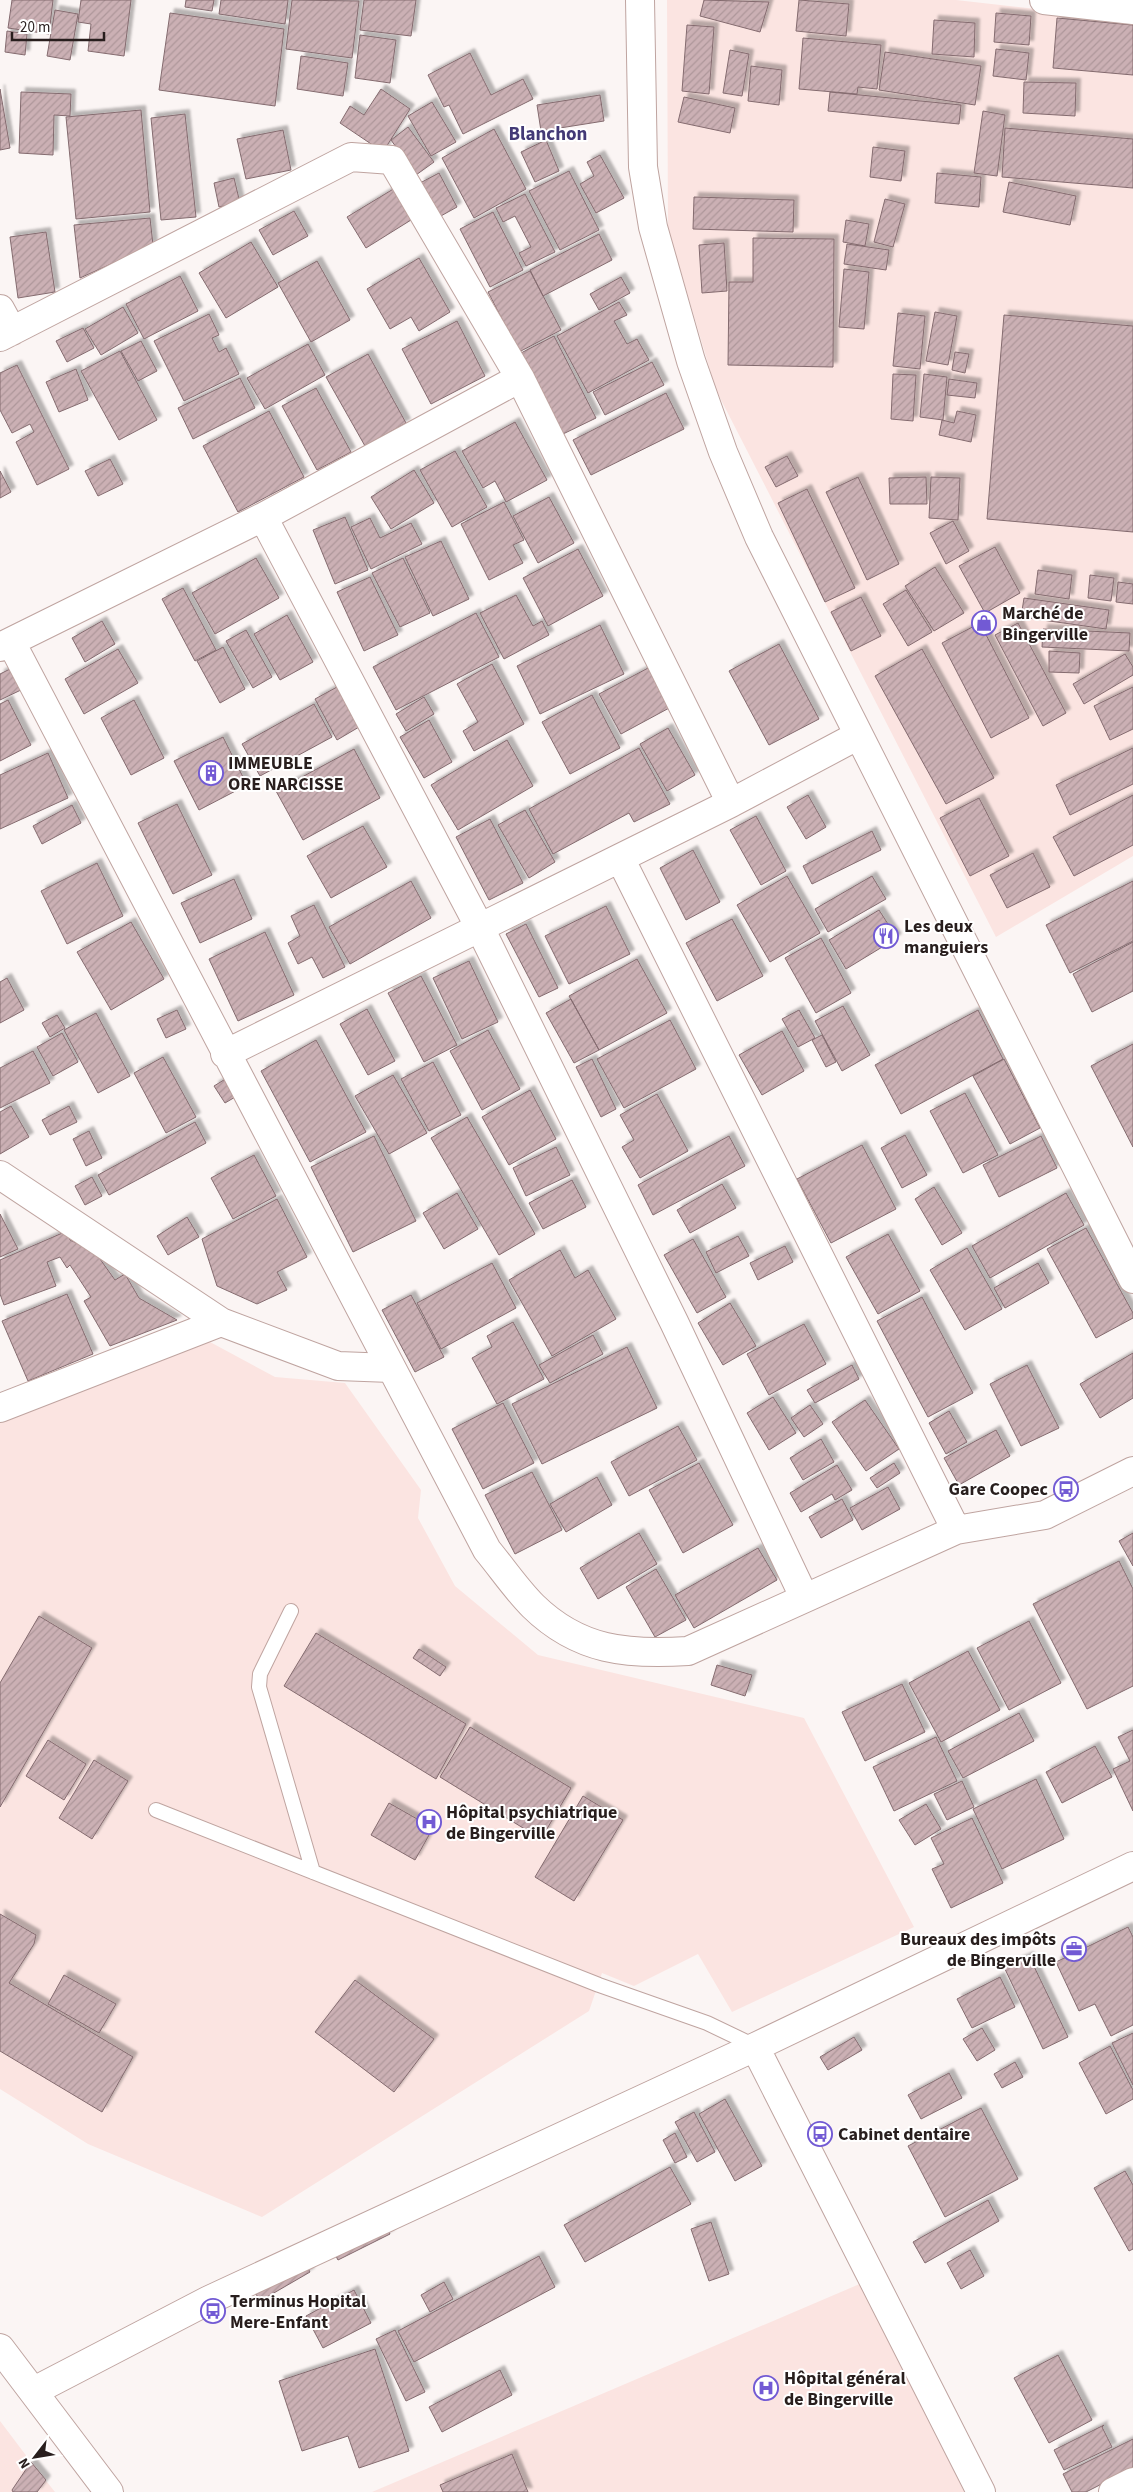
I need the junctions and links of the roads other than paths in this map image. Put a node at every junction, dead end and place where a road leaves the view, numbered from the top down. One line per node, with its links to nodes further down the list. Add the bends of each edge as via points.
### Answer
1 (640, 0): 8 (street, via 642,167 671,296 724,452 759,538)
2 (1044, 0): 3 (street)
3 (1133, 10)
4 (4, 326): 5 (street, via 351,157 392,160)
5 (520, 378): 6 (street); 9 (street)
6 (263, 518): 7 (street); 11 (street)
7 (5, 645): 12 (street)
8 (857, 736): 9 (street); 14 (street)
9 (731, 803): 10 (street)
10 (620, 858): 11 (street); 19 (street)
11 (480, 928): 12 (street); 20 (street, via 674,1322)
12 (225, 1054): 16 (street)
13 (0, 1175): 15 (street)
14 (1133, 1279)
15 (220, 1322): 16 (street, via 338,1366); 17 (street)
16 (391, 1368): 20 (street, via 487,1550 533,1606 572,1636 615,1650 650,1654 688,1651)
17 (0, 1408)
18 (1133, 1471): 19 (street, via 1046,1515)
19 (956, 1530): 20 (street)
20 (804, 1597)
21 (291, 1611): 24 (lane, via 260,1674 258,1687)
22 (156, 1810): 24 (lane)
23 (1133, 1866): 25 (street)
24 (313, 1872): 25 (lane, via 599,1985 707,2023)
25 (755, 2047): 27 (street, via 210,2300); 30 (street)
26 (0, 2348): 27 (street)
27 (34, 2391): 29 (street)
28 (1133, 2482): 31 (street)
29 (109, 2492)
30 (981, 2492)
31 (1114, 2492)

